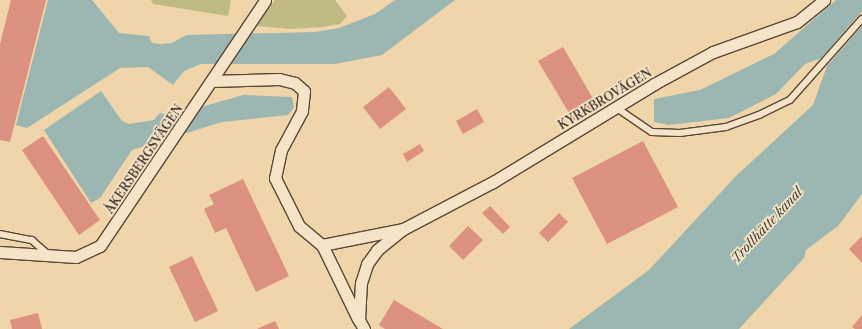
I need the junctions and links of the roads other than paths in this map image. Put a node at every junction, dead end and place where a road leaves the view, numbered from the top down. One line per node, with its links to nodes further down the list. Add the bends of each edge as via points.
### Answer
1 (265, 0): 4 (street, ÅKERSBERGSVÄGEN)
2 (824, 0): 5 (street, KYRKBROVÄGEN, via 796,22 713,52)
3 (862, 19): 5 (lane, via 790,100 759,115 726,127 673,133 652,132)
4 (212, 81): 8 (street, via 279,79 295,83 304,92 302,111 281,150 275,178 299,226); 10 (street, ÅKERSBERGSVÄGEN, via 100,246 76,257)
5 (618, 108): 6 (street, KYRKBROVÄGEN, via 493,182)
6 (403, 229): 8 (street, KYRKBROVÄGEN); 11 (street, KYRKBROVÄGEN, via 377,250 367,264 361,283)
7 (0, 234): 10 (lane, via 32,240)
8 (322, 245): 11 (street, KYRKBROVÄGEN)
9 (0, 252): 10 (street, ÅKERSBERGSVÄGEN)
10 (50, 256)
11 (361, 324)

